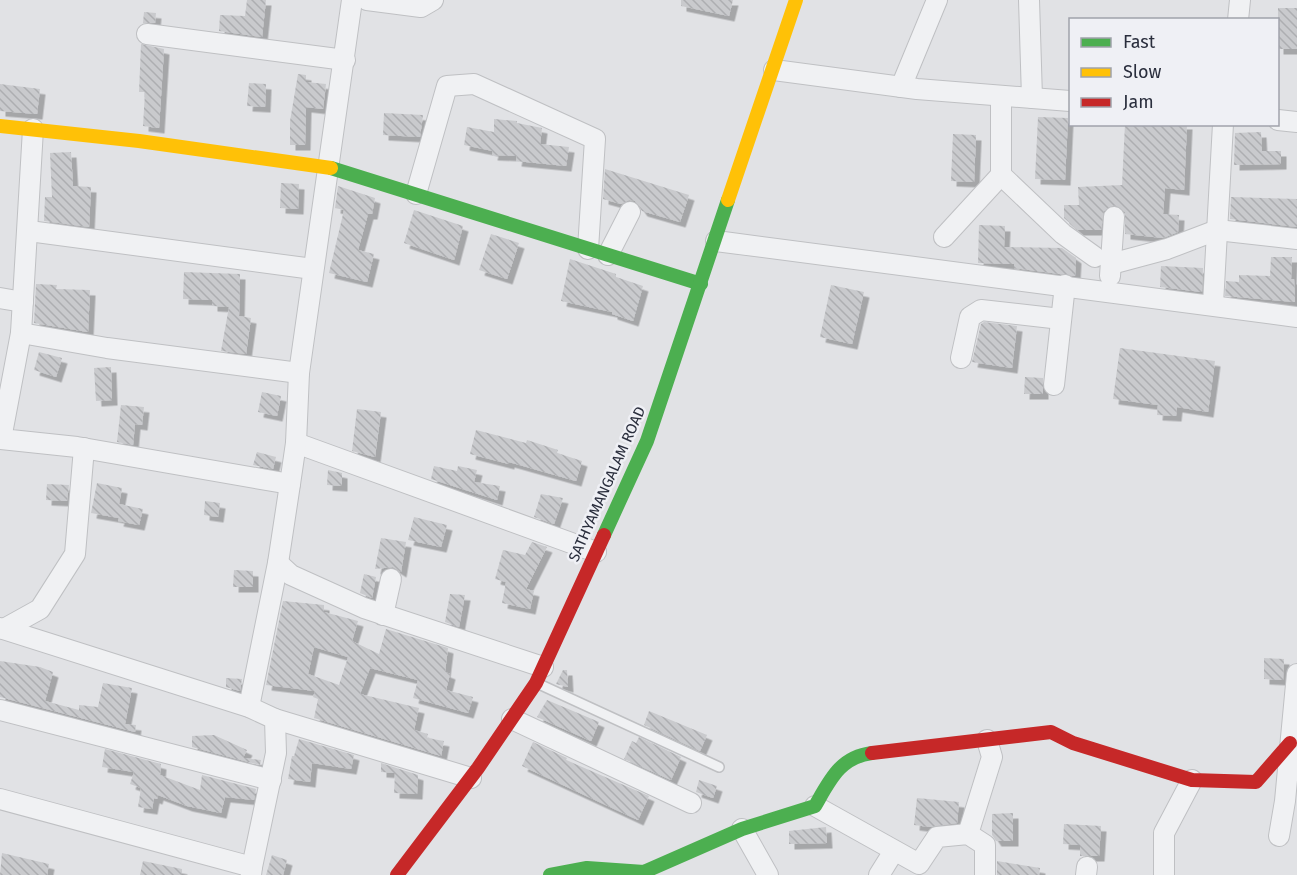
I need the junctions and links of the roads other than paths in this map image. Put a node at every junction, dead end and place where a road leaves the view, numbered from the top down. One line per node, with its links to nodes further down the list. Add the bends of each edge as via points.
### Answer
1 (352, 0): 10 (street)
2 (367, 0): 3 (street, via 421,7)
3 (433, 0)
4 (796, 0): 11 (main road, SATHYAMANGALAM ROAD)
5 (937, 0): 12 (street)
6 (1029, 0): 14 (street)
7 (1240, 0): 8 (street)
8 (1238, 18)
9 (147, 34): 10 (street)
10 (345, 60): 21 (street)
11 (774, 70): 12 (street); 30 (main road, SATHYAMANGALAM ROAD)
12 (901, 87): 13 (street)
13 (1001, 96): 14 (street); 22 (street)
14 (1032, 98): 15 (street)
15 (1069, 101)
16 (1279, 120): 17 (street)
17 (1297, 122)
18 (0, 126): 20 (main road)
19 (1223, 126): 26 (street)
20 (33, 129): 21 (main road); 27 (street)
21 (329, 167): 23 (main road); 34 (street)
22 (1001, 175): 28 (street); 33 (street, via 1063,234)
23 (416, 194): 31 (main road); 31 (street, via 447,86 474,84 595,139)
24 (630, 212): 32 (street)
25 (1114, 218): 33 (street)
26 (1217, 230): 29 (street); 33 (street, via 1167,249); 40 (street)
27 (29, 231): 34 (street); 39 (street)
28 (944, 237)
29 (1297, 239)
30 (716, 241): 35 (main road, SATHYAMANGALAM ROAD); 36 (street)
31 (588, 249): 32 (main road)
32 (608, 255): 35 (main road)
33 (1103, 260): 37 (street)
34 (313, 269): 45 (street)
35 (701, 284): 51 (main road, SATHYAMANGALAM ROAD, via 647,441)
36 (1065, 285): 37 (street); 42 (street)
37 (1109, 291): 40 (street)
38 (0, 298): 39 (street)
39 (23, 302): 43 (street)
40 (1213, 304): 41 (street)
41 (1297, 316)
42 (1061, 319): 44 (street, via 981,310 970,317); 46 (street)
43 (21, 333): 45 (street); 47 (street)
44 (961, 358)
45 (299, 373): 48 (street)
46 (1054, 385)
47 (1, 441): 49 (street)
48 (296, 443): 50 (street); 51 (street)
49 (84, 448): 50 (street); 55 (street, via 75,554 40,609)
50 (290, 484): 52 (street)
51 (596, 552): 57 (main road, SATHYAMANGALAM ROAD)
52 (278, 563): 54 (street, via 291,575 328,594); 58 (street)
53 (391, 579): 54 (street)
54 (383, 615): 57 (street)
55 (2, 629): 58 (street)
56 (1297, 674): 60 (street)
57 (539, 675): 62 (main road, SATHYAMANGALAM ROAD); 65 (lane)
58 (249, 707): 61 (street)
59 (0, 710): 67 (street)
60 (1294, 716): 64 (street)
61 (275, 719): 66 (street); 67 (street, via 276,753)
62 (512, 719): 66 (main road, SATHYAMANGALAM ROAD); 71 (street)
63 (987, 740): 68 (main road, via 1051,732 1073,743); 72 (main road, via 857,755 836,769); 74 (street, via 992,757)
64 (1290, 743): 68 (main road, via 1256,782); 70 (street)
65 (719, 767)
66 (471, 778): 78 (main road, SATHYAMANGALAM ROAD)
67 (271, 780): 77 (street)
68 (1192, 780): 83 (street, via 1164,833)
69 (0, 799): 77 (street)
70 (1291, 801): 75 (street)
71 (691, 803)
72 (815, 806): 73 (main road); 76 (street)
73 (742, 829): 79 (main road, via 644,872 586,868); 80 (street)
74 (968, 834): 76 (street, via 937,837 919,864); 82 (street, via 985,845)
75 (1279, 836)
76 (894, 851): 81 (street)
77 (252, 871)
78 (397, 875)
79 (550, 875)
80 (768, 875)
81 (879, 875)
82 (985, 875)
83 (1164, 875)

